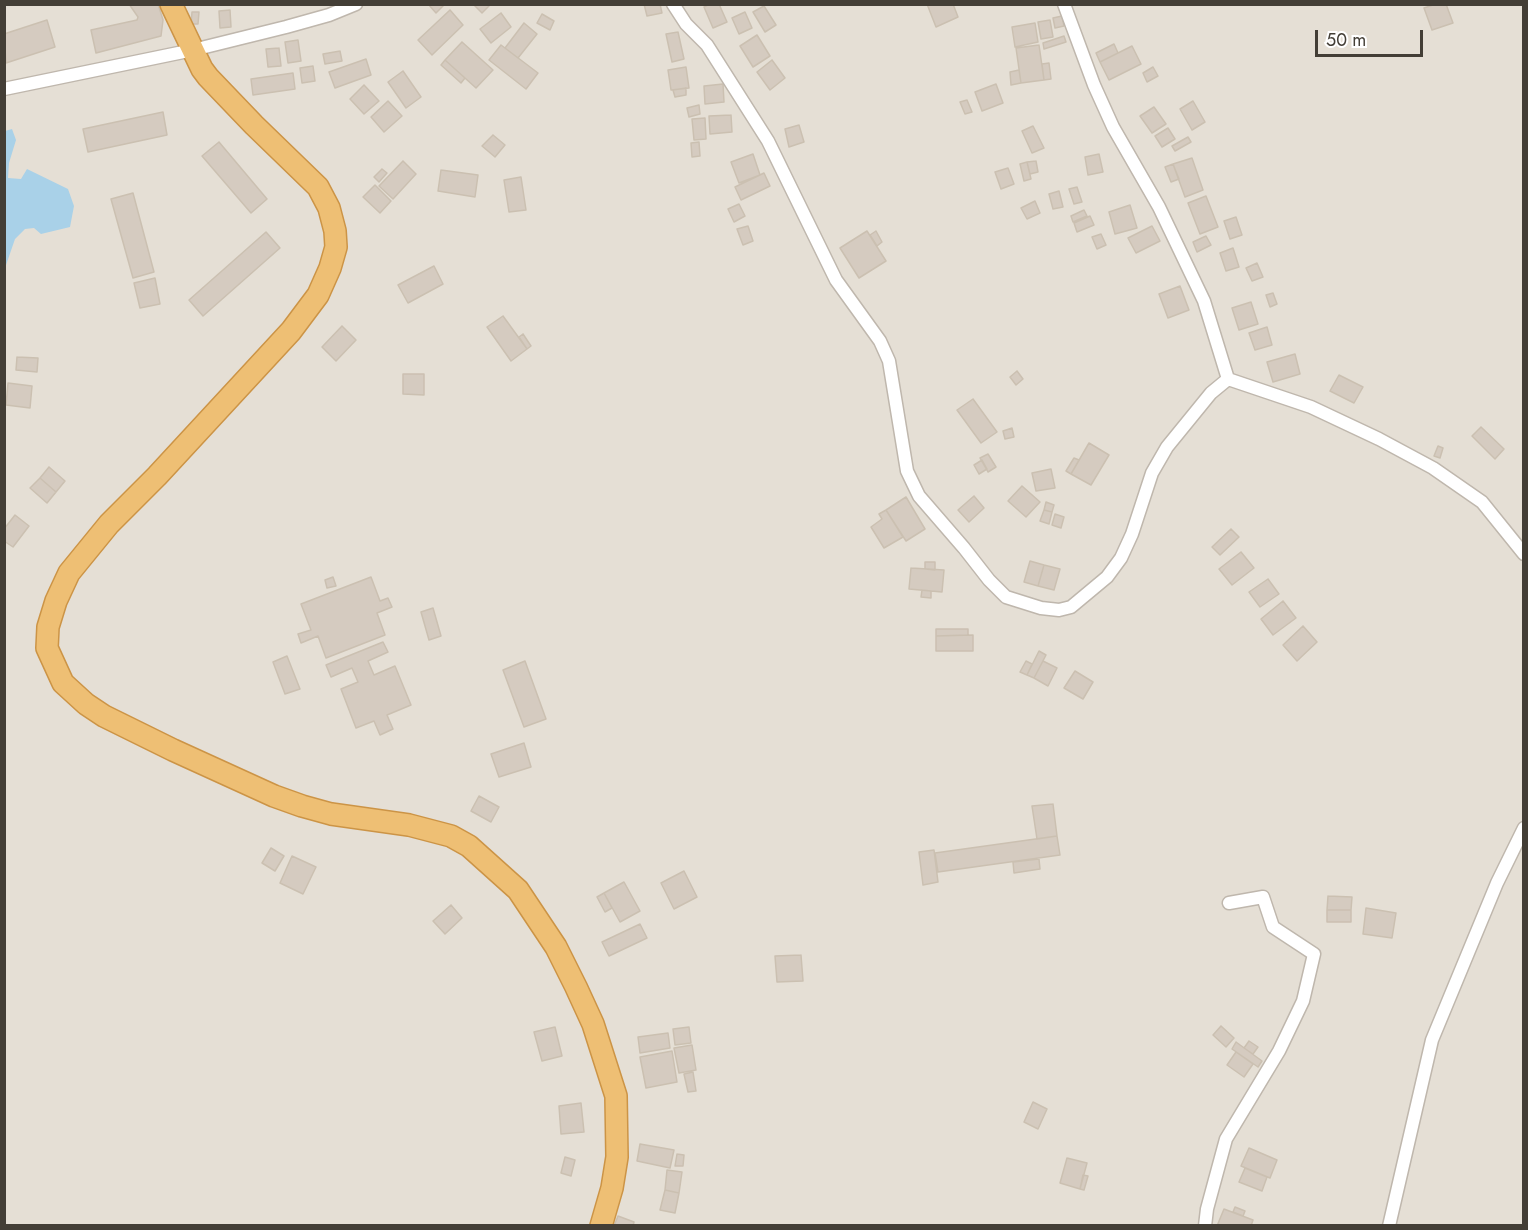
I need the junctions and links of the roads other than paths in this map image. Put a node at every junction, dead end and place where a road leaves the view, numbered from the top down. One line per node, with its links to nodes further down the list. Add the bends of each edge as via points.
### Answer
1 (171, 4): 5 (highway)
2 (356, 4): 5 (street, via 329,15)
3 (673, 4): 7 (street, via 707,45 768,141 836,280 880,341 889,361 907,471 920,496 1006,597 1059,610 1071,607 1107,577 1121,558 1152,473 1167,447 1211,393)
4 (1064, 4): 7 (street, via 1113,127 1159,207 1204,301)
5 (193, 50): 6 (street); 11 (highway, via 208,77 318,187 329,208 336,247 318,295 291,331 109,524 69,573 48,627 47,648 63,683 104,716 302,806 451,836 469,846 518,890 556,947 576,987 616,1096 617,1157)
6 (4, 89)
7 (1228, 379): 8 (street, via 1311,407 1433,468 1482,502)
8 (1524, 554)
9 (1524, 828): 13 (street, via 1432,1040)
10 (1229, 903): 12 (street, via 1263,897 1273,927 1314,954 1303,1000 1279,1051 1226,1139)
11 (602, 1226)
12 (1205, 1226)
13 (1389, 1226)

